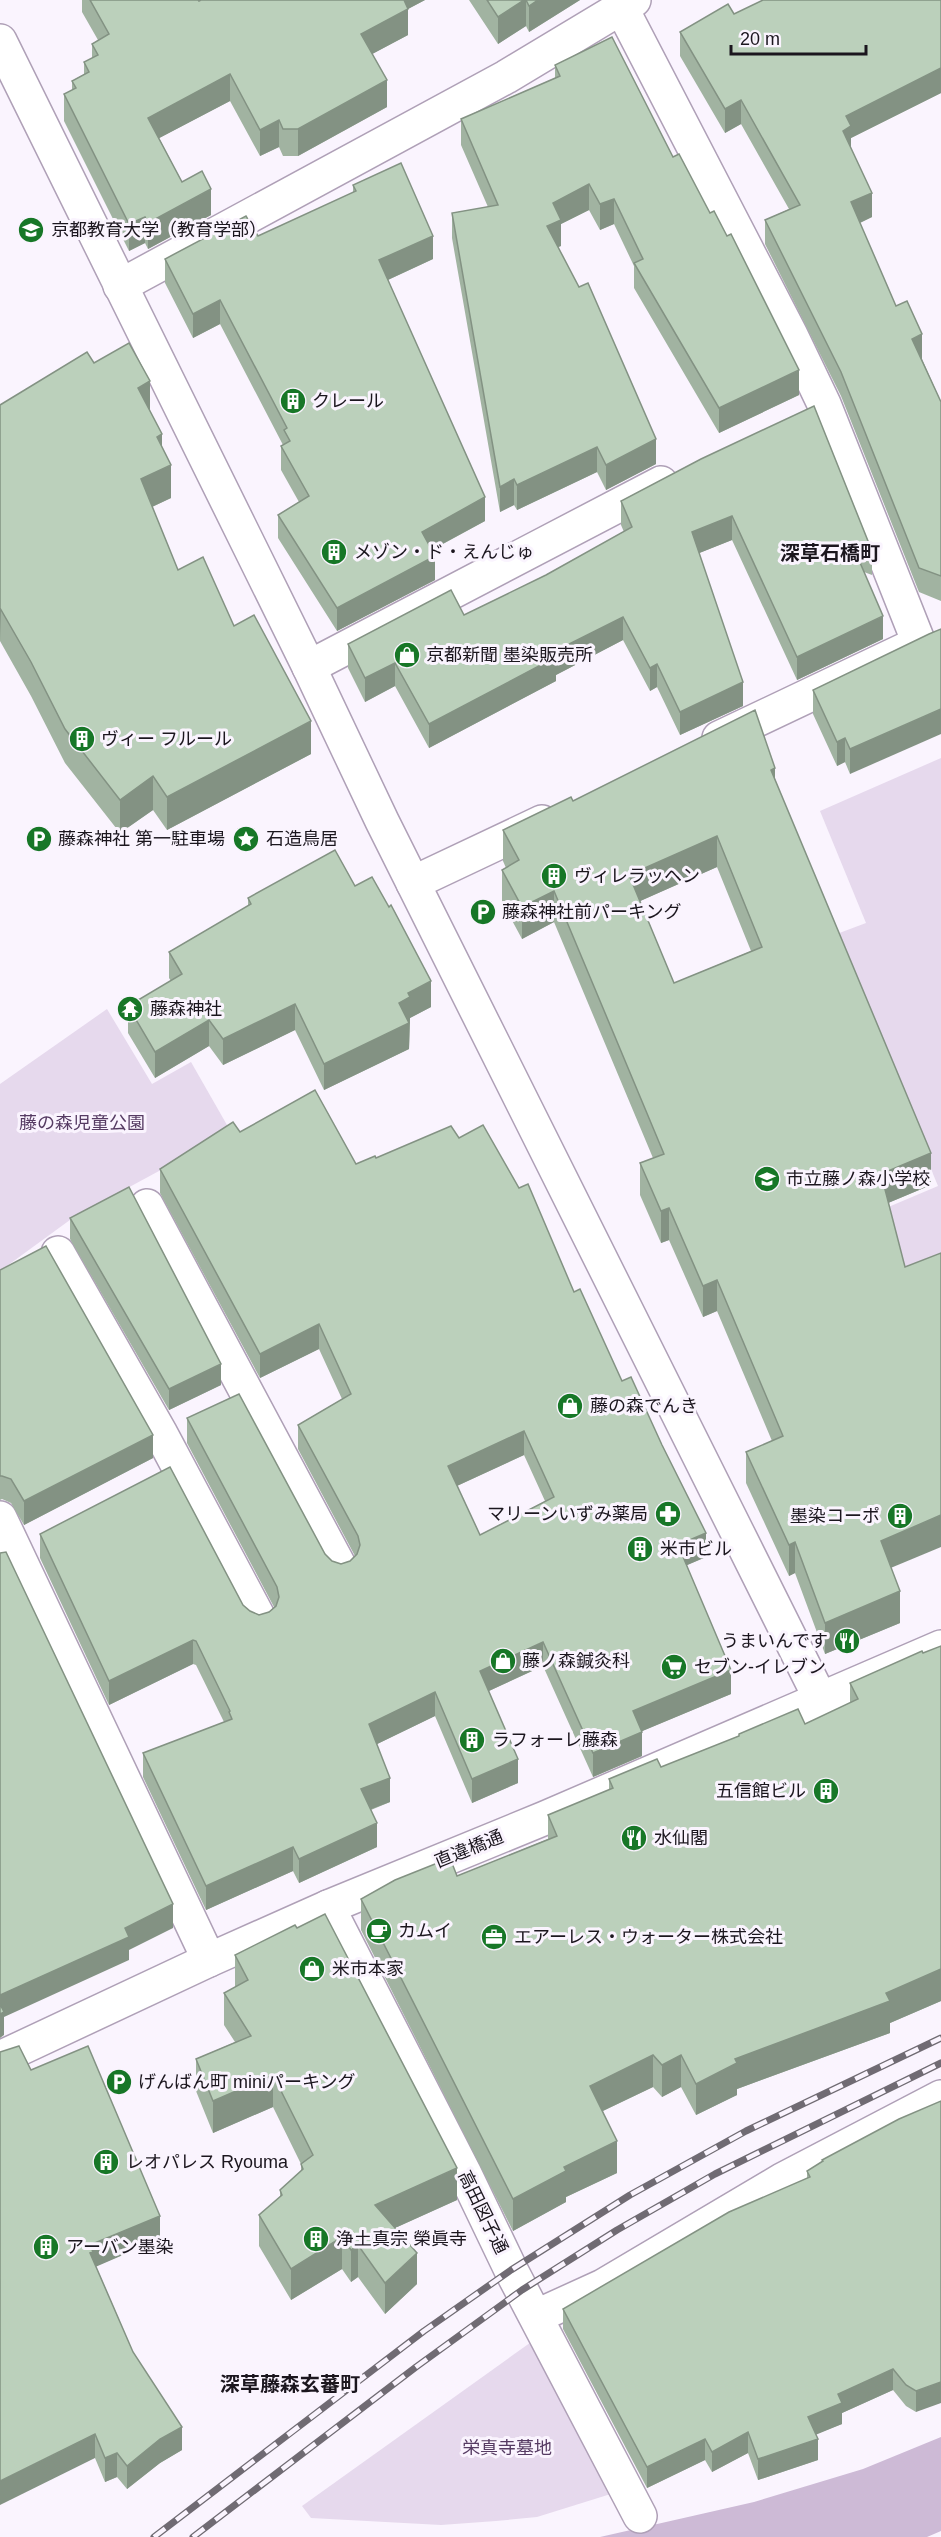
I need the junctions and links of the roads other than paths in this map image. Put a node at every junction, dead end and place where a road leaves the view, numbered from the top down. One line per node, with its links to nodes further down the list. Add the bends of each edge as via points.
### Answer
1 (628, 3): 3 (street, via 506,77); 4 (street)
2 (0, 41): 3 (street)
3 (120, 286): 8 (street)
4 (824, 404): 5 (street); 7 (street)
5 (794, 418)
6 (682, 471): 8 (street)
7 (930, 638): 9 (street)
8 (309, 667): 11 (street)
9 (694, 750)
10 (566, 811): 11 (street)
11 (413, 883): 24 (street)
12 (147, 1206): 21 (street, via 235,1399)
13 (58, 1253): 15 (street)
14 (192, 1419): 15 (street)
15 (160, 1434): 16 (street)
16 (178, 1466): 17 (street); 22 (street)
17 (148, 1482)
18 (0, 1518): 20 (street)
19 (46, 1534): 20 (street)
20 (8, 1554): 26 (street)
21 (341, 1569)
22 (260, 1620)
23 (941, 1647): 24 (street, 直違橋通)
24 (820, 1698): 25 (street, 直違橋通, via 546,1818)
25 (328, 1907): 26 (street, 直違橋通); 29 (street, 高田図子通)
26 (209, 1960): 27 (street, 直違橋通)
27 (0, 2058)
28 (941, 2097): 29 (street, via 782,2180 603,2286)
29 (537, 2316): 30 (street, 高田図子通)
30 (640, 2516)

